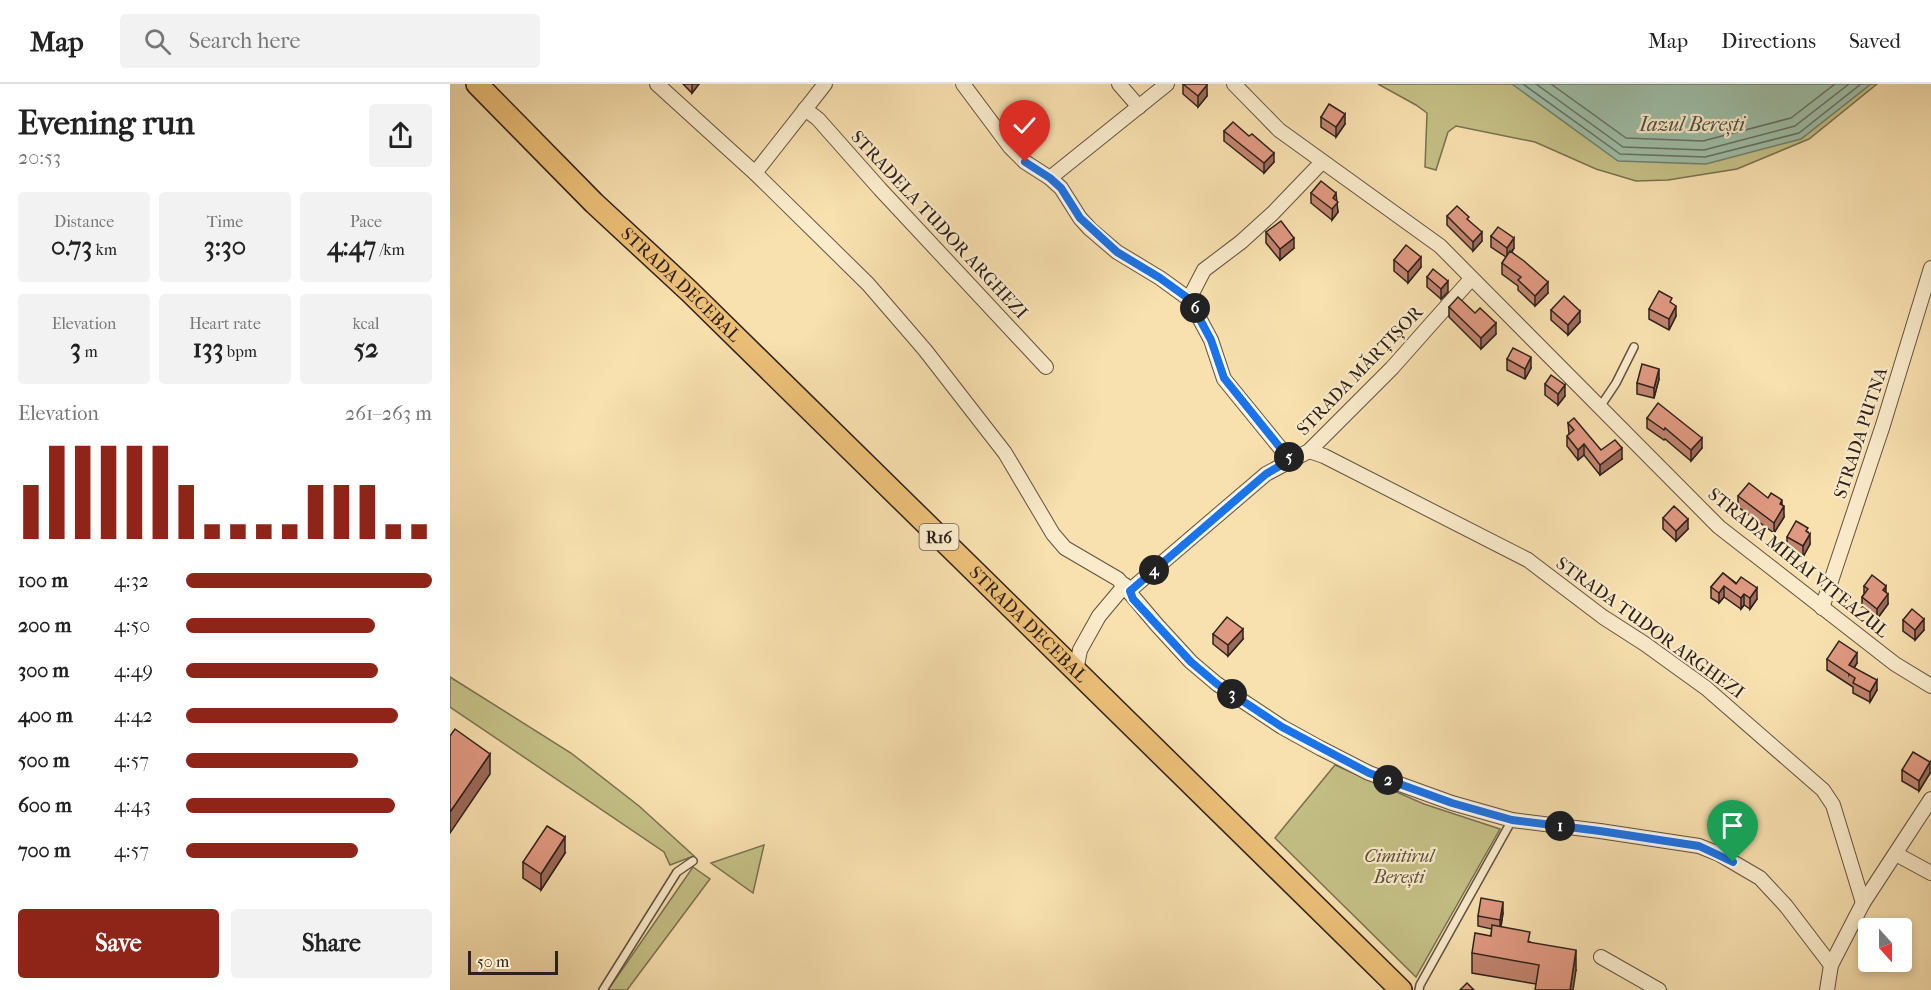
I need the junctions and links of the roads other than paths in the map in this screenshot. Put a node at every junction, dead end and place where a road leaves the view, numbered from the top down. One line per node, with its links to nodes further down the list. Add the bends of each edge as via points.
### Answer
1 (477, 84): 24 (main road, STRADA DECEBAL / R16, via 594,203 689,291)
2 (657, 84): 11 (street)
3 (825, 84): 9 (street)
4 (963, 84): 12 (street, via 1011,147 1025,162)
5 (1119, 84): 8 (street)
6 (1167, 84): 8 (street)
7 (1234, 84): 10 (street, STRADA MIHAI VITEAZUL, via 1279,130)
8 (1139, 107): 12 (street)
9 (805, 109): 11 (street); 18 (street, STRADELA TUDOR ARGHEZI)
10 (1322, 162): 14 (street, STRADA MIHAI VITEAZUL, via 1440,246); 15 (street, via 1273,213 1204,270)
11 (755, 172): 22 (street, via 859,274 925,350 1005,453 1065,548 1108,572)
12 (1050, 178): 15 (street, via 1080,218 1117,252)
13 (1931, 268): 16 (street, STRADA PUTNA)
14 (1471, 279): 19 (street, STRADA MIHAI VITEAZUL); 20 (street, STRADA MĂRȚIȘOR, via 1392,368)
15 (1189, 299): 21 (street, via 1211,340 1224,378)
16 (1926, 307): 23 (street, STRADA PUTNA)
17 (1634, 347): 19 (lane)
18 (1046, 367)
19 (1600, 407): 23 (street, STRADA MIHAI VITEAZUL, via 1719,527)
20 (1309, 451): 21 (street, STRADA MĂRȚIȘOR); 31 (street, STRADA TUDOR ARGHEZI, via 1528,560 1706,688 1823,790 1833,804)
21 (1290, 460): 22 (street, STRADA MĂRȚIȘOR, via 1266,474)
22 (1127, 588): 24 (street, STRADA MĂRȚIȘOR, via 1099,616 1080,650); 27 (street, via 1191,662 1282,727 1369,773)
23 (1822, 608): 25 (street, STRADA MIHAI VITEAZUL)
24 (1076, 671): 35 (main road, STRADA DECEBAL / R16)
25 (1931, 686)
26 (1931, 799): 28 (street)
27 (1512, 820): 33 (street, via 1699,846 1719,854 1760,878); 36 (lane)
28 (1896, 854): 30 (street); 31 (street)
29 (693, 861): 34 (lane, via 677,872)
30 (1931, 873)
31 (1863, 903): 33 (street)
32 (1601, 957): 37 (street)
33 (1831, 965): 38 (street)
34 (603, 990)
35 (1401, 990)
36 (1419, 990)
37 (1659, 990)
38 (1827, 990)

